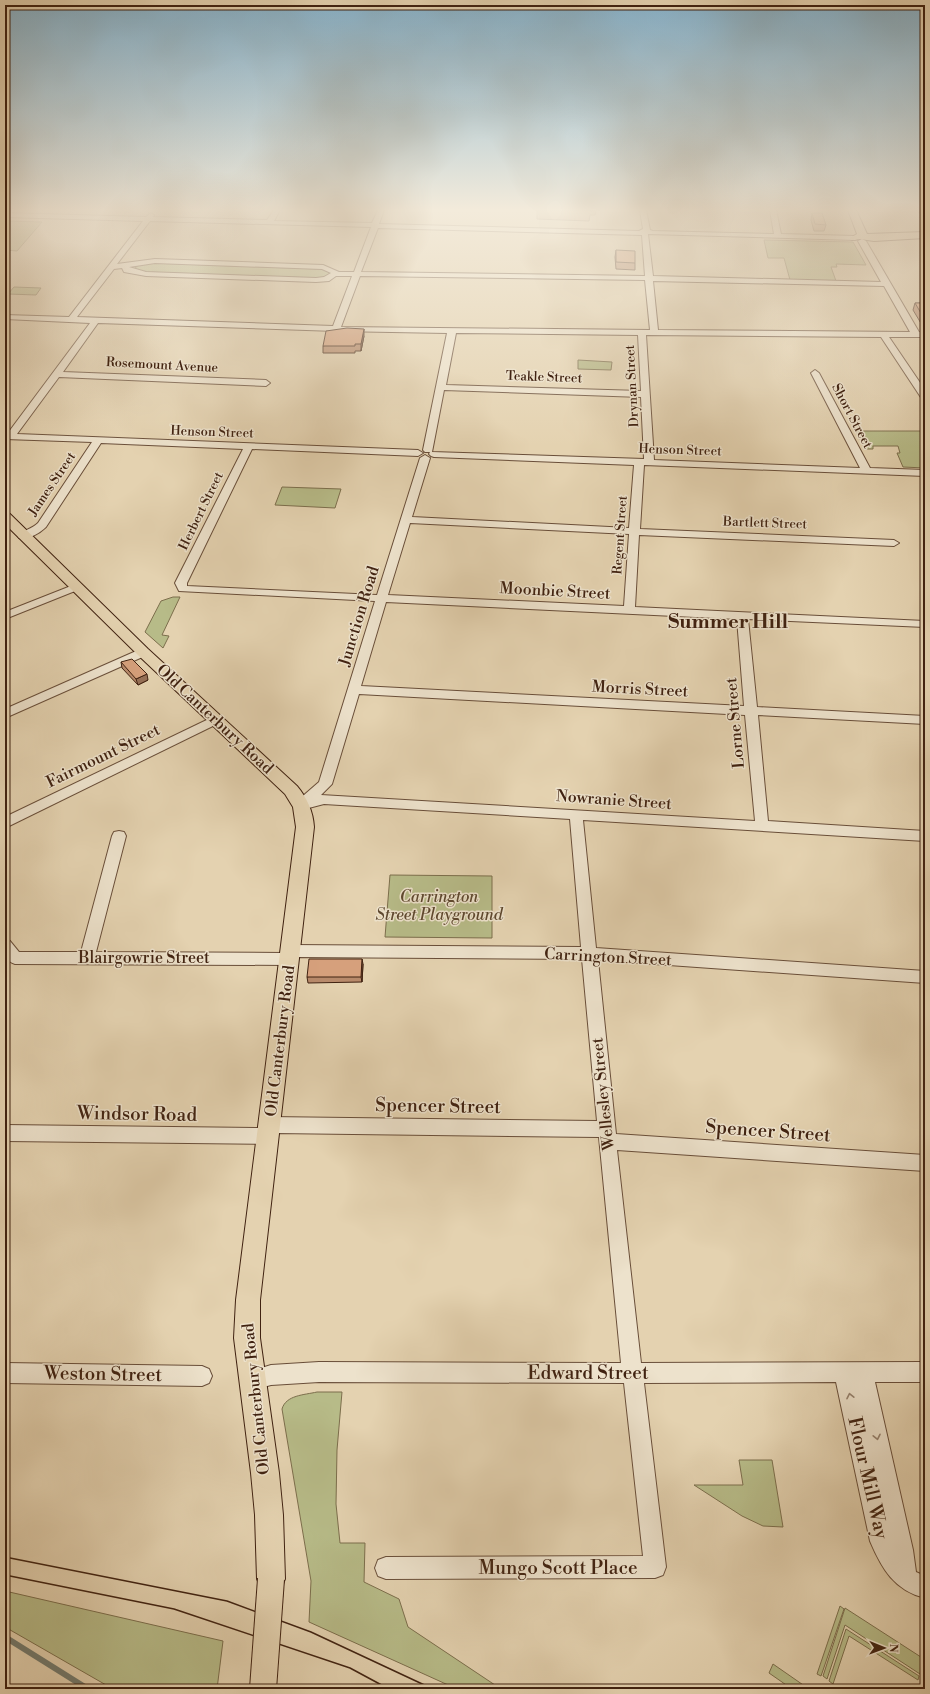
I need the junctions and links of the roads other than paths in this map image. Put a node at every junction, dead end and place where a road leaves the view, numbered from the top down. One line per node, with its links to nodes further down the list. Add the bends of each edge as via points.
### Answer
1 (94, 289): 6 (street)
2 (351, 289): 8 (street)
3 (651, 289): 11 (street)
4 (889, 289): 13 (street)
5 (5, 317): 6 (street)
6 (71, 320): 7 (street)
7 (96, 320): 8 (street); 15 (street)
8 (336, 329): 9 (street)
9 (452, 330): 10 (street); 17 (street, Junction Road)
10 (642, 332): 11 (street); 18 (street, Drynan Street)
11 (654, 332): 12 (street)
12 (883, 334): 13 (street); 19 (street)
13 (921, 335)
14 (815, 373): 25 (street, Short Street)
15 (56, 374): 16 (street, Rosemount Avenue); 20 (street)
16 (266, 383)
17 (441, 386): 18 (street, Teakle Street); 23 (street, Junction Road)
18 (646, 394): 24 (street, Drynan Street)
19 (925, 397)
20 (8, 436): 21 (street, Henson Street)
21 (98, 440): 22 (street, Henson Street); 30 (street, James Street, via 42,525)
22 (249, 446): 23 (street, Henson Street); 33 (street, Herbert Street, via 181,583)
23 (426, 454): 24 (street, Henson Street); 27 (street, Junction Road)
24 (644, 462): 25 (street, Henson Street); 29 (street, Regent Street)
25 (867, 471): 26 (street, Henson Street)
26 (925, 473)
27 (406, 520): 29 (street, Bartlett Street); 34 (street, Junction Road)
28 (7, 522): 30 (main road, Old Canterbury Road)
29 (634, 531): 31 (street, Bartlett Street); 35 (street, Regent Street)
30 (23, 536): 32 (main road, Old Canterbury Road)
31 (894, 543)
32 (76, 587): 36 (street); 39 (main road, Old Canterbury Road)
33 (183, 589): 34 (street, Moonbie Street)
34 (382, 598): 35 (street, Moonbie Street); 40 (street, Junction Road)
35 (629, 611): 37 (street, Moonbie Street)
36 (5, 616)
37 (742, 616): 38 (street, Moonbie Street); 41 (street, Lorne Street)
38 (925, 624)
39 (143, 652): 42 (street); 43 (main road, Old Canterbury Road)
40 (354, 690): 41 (street, Morris Street); 45 (street, Junction Road)
41 (752, 712): 44 (street, Morris Street); 50 (street, Lorne Street)
42 (5, 714)
43 (215, 720): 47 (main road, Old Canterbury Road, via 291,790); 49 (street, Fairmount Street)
44 (925, 720)
45 (325, 784): 46 (street, Junction Road, via 327,788); 47 (street)
46 (324, 799): 47 (street, Nowranie Street); 48 (street, Nowranie Street)
47 (301, 805): 55 (main road, Old Canterbury Road, via 305,827)
48 (576, 815): 50 (street, Nowranie Street); 54 (street, Wellesley Street)
49 (5, 822)
50 (762, 826): 52 (street, Nowranie Street)
51 (119, 836): 56 (street)
52 (925, 836)
53 (5, 945): 56 (street, Blairgowrie Street, via 15,958)
54 (588, 953): 55 (street, Carrington Street); 57 (street, Carrington Street); 60 (street, Wellesley Street)
55 (291, 955): 56 (street, Blairgowrie Street); 58 (main road, Old Canterbury Road)
56 (87, 958)
57 (925, 977)
58 (269, 1131): 59 (street, Windsor Road); 60 (street, Spencer Street); 67 (main road, Old Canterbury Road, via 248,1300 247,1338)
59 (5, 1133)
60 (607, 1135): 61 (street, Spencer Street); 65 (street, Wellesley Street)
61 (925, 1163)
62 (854, 1372): 63 (street, Edward Street); 65 (street, Edward Street); 69 (street, Flour Mill Way, via 881,1541 886,1552)
63 (925, 1372)
64 (5, 1373): 66 (street, Weston Street)
65 (633, 1373): 67 (street, Edward Street, via 319,1372 271,1375); 68 (street, Mungo Scott Place, via 655,1567)
66 (202, 1376)
67 (252, 1380): 70 (main road, Old Canterbury Road, bridge, via 268,1508 270,1579)
68 (386, 1568)
69 (916, 1582)
70 (263, 1689)

